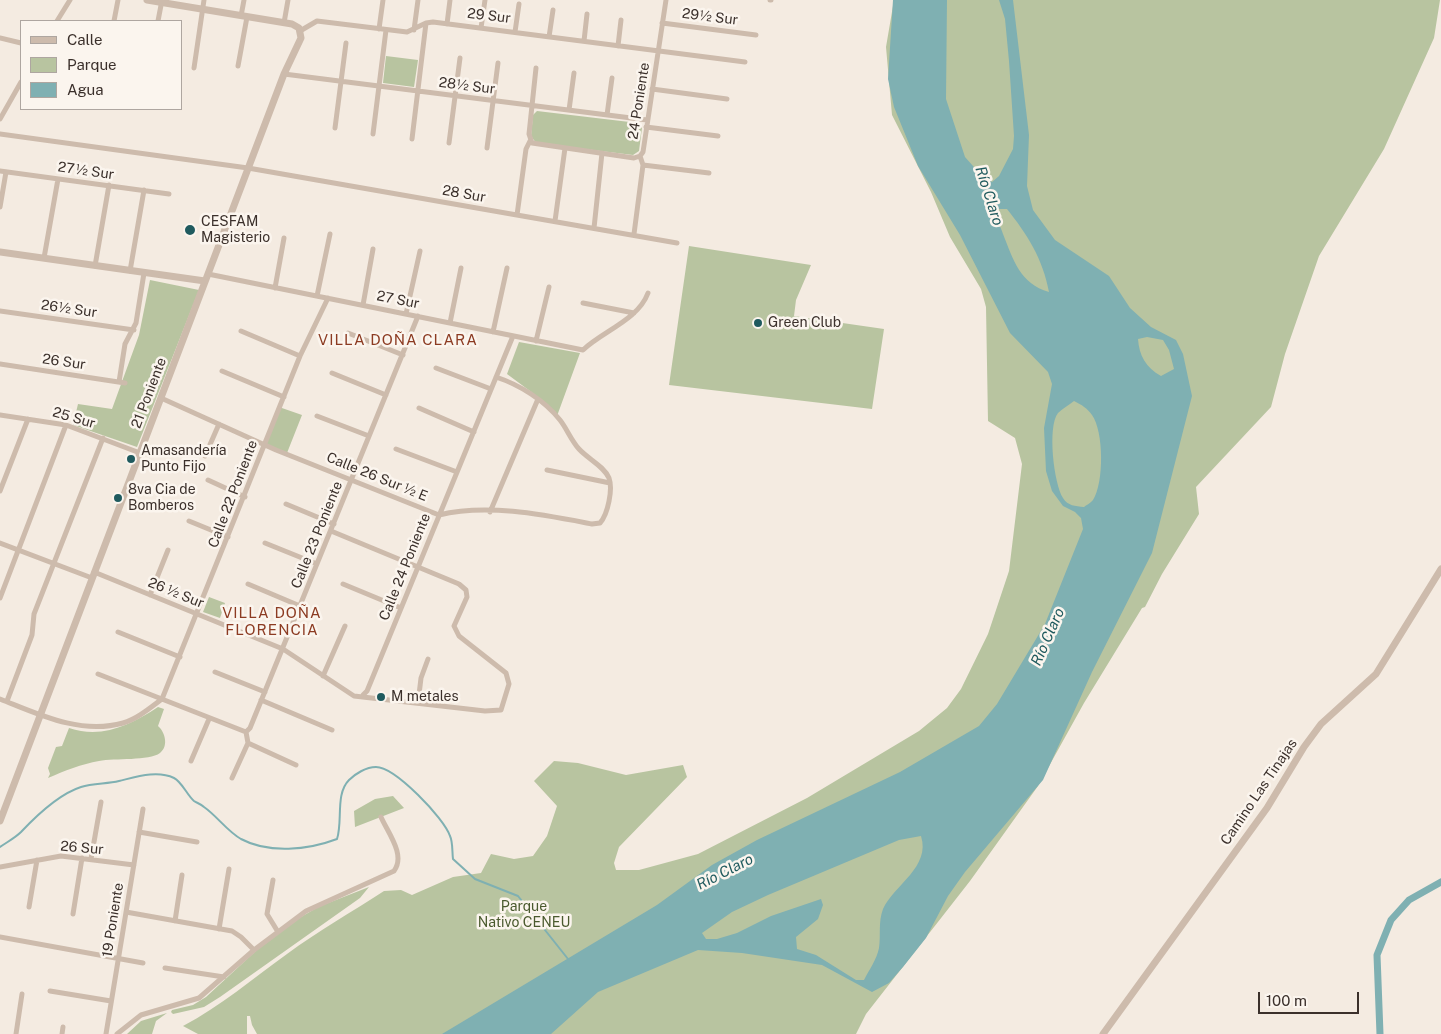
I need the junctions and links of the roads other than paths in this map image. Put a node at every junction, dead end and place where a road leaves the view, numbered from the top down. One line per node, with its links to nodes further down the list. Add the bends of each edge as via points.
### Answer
1 (70, 0): 18 (street)
2 (118, 0): 19 (street)
3 (147, 0): 12 (street)
4 (204, 0): 14 (street)
5 (244, 0): 17 (street)
6 (288, 0): 22 (street)
7 (382, 0): 27 (street)
8 (418, 0): 30 (street)
9 (450, 0): 25 (street)
10 (485, 0): 26 (street)
11 (666, 0): 24 (street, 24 Poniente)
12 (161, 1): 14 (street); 20 (street)
13 (519, 4): 31 (street)
14 (203, 10): 17 (street); 44 (street)
15 (553, 10): 33 (street)
16 (587, 14): 35 (street)
17 (244, 16): 22 (street); 43 (street)
18 (58, 20)
19 (114, 20)
20 (158, 20)
21 (622, 20): 38 (street)
22 (284, 23): 28 (street)
23 (426, 23): 25 (street, 29 Sur); 30 (street); 53 (street)
24 (662, 23): 32 (street, 29½ Sur); 39 (street, 24 Poniente)
25 (447, 24): 26 (street, 29 Sur)
26 (481, 28): 31 (street, 29 Sur)
27 (379, 29): 28 (street, via 317,21); 29 (street)
28 (300, 30): 47 (street, 21 Poniente, via 301,38)
29 (386, 30): 30 (street); 51 (street)
30 (414, 30)
31 (515, 32): 33 (street, 29 Sur)
32 (756, 34)
33 (549, 37): 35 (street, 29 Sur)
34 (0, 38): 36 (street)
35 (584, 41): 38 (street, 29 Sur)
36 (20, 43)
37 (346, 43): 49 (street)
38 (618, 46): 39 (street, 29 Sur)
39 (658, 51): 41 (street, 29 Sur); 52 (street, 24 Poniente)
40 (460, 58): 54 (street)
41 (745, 62)
42 (498, 63): 56 (street)
43 (238, 66)
44 (194, 68)
45 (536, 68): 57 (street)
46 (574, 73): 58 (street)
47 (284, 74): 49 (street, 28½ Sur); 75 (street, 21 Poniente)
48 (612, 78): 59 (street)
49 (341, 81): 51 (street, 28½ Sur); 63 (street)
50 (20, 84): 60 (street)
51 (379, 86): 53 (street, 28½ Sur); 65 (street)
52 (652, 90): 55 (street); 61 (street, 24 Poniente)
53 (418, 91): 54 (street, 28½ Sur); 67 (street)
54 (455, 96): 56 (street, 28½ Sur); 69 (street)
55 (727, 99)
56 (493, 100): 57 (street, 28½ Sur); 70 (street)
57 (532, 106): 58 (street, 28½ Sur); 68 (street)
58 (569, 110): 59 (street, 28½ Sur)
59 (607, 115): 61 (street, 28½ Sur)
60 (0, 119)
61 (646, 120): 62 (street, 24 Poniente)
62 (646, 127): 66 (street); 73 (street, 24 Poniente)
63 (335, 128)
64 (0, 134): 75 (street, 28 Sur)
65 (373, 134)
66 (718, 136)
67 (412, 139)
68 (530, 141): 71 (street, via 536,145); 83 (street, via 526,149)
69 (449, 143)
70 (487, 148)
71 (565, 148): 72 (street); 84 (street)
72 (602, 153): 73 (street); 85 (street)
73 (640, 156): 74 (street, 24 Poniente)
74 (642, 165): 77 (street); 87 (street, 24 Poniente)
75 (248, 168): 83 (street, 28 Sur); 99 (street, 21 Poniente)
76 (3, 171): 78 (street, 27½ Sur); 82 (street)
77 (709, 173)
78 (58, 179): 79 (street, 27½ Sur); 93 (street)
79 (109, 185): 80 (street, 27½ Sur); 94 (street)
80 (144, 190): 81 (street, 27½ Sur); 97 (street)
81 (169, 194)
82 (0, 207)
83 (517, 215): 84 (street, 28 Sur)
84 (555, 220): 85 (street, 28 Sur)
85 (594, 228): 87 (street, 28 Sur)
86 (330, 234): 103 (street)
87 (634, 234): 89 (street, 28 Sur)
88 (284, 238): 101 (street)
89 (677, 243)
90 (373, 250): 106 (street)
91 (420, 251): 109 (street)
92 (0, 252): 93 (street, 27 Sur)
93 (44, 258): 94 (street, 27 Sur)
94 (95, 266): 97 (street, 27 Sur)
95 (461, 268): 111 (street)
96 (507, 268): 114 (street)
97 (130, 271): 98 (street, 27 Sur)
98 (144, 273): 99 (street, 27 Sur); 112 (street)
99 (206, 278): 101 (street, 27 Sur); 128 (street, 21 Poniente)
100 (549, 287): 117 (street)
101 (275, 288): 103 (street, 27 Sur)
102 (648, 293): 108 (street)
103 (317, 296): 104 (street, 27 Sur)
104 (328, 298): 106 (street, 27 Sur); 119 (street, Calle 22 Poniente)
105 (583, 303): 108 (street)
106 (363, 305): 109 (street, 27 Sur)
107 (0, 311): 112 (street, 26½ Sur)
108 (634, 313): 117 (street, 27 Sur, via 583,350)
109 (406, 314): 110 (street, 27 Sur)
110 (418, 316): 111 (street, 27 Sur); 118 (street, Calle 23 Poniente)
111 (450, 323): 114 (street, 27 Sur)
112 (134, 330): 120 (street, 26 Sur, via 125,344 122,382)
113 (241, 331): 119 (street)
114 (492, 332): 116 (street, 27 Sur)
115 (348, 333): 118 (street)
116 (513, 336): 117 (street, 27 Sur); 124 (street, Calle 24 Poniente)
117 (536, 341)
118 (403, 355): 126 (street, Calle 23 Poniente)
119 (300, 356): 127 (street, Calle 22 Poniente)
120 (0, 364)
121 (436, 368): 125 (street)
122 (222, 371): 127 (street)
123 (332, 373): 126 (street)
124 (496, 377): 125 (street, Calle 24 Poniente); 129 (street)
125 (491, 390): 136 (street, Calle 24 Poniente)
126 (386, 395): 137 (street, Calle 23 Poniente)
127 (284, 397): 139 (street, Calle 22 Poniente)
128 (160, 398): 134 (street, Calle 26 Sur ½ E); 141 (street, 21 Poniente)
129 (538, 399): 147 (street, via 559,419 579,449); 151 (street)
130 (418, 408): 136 (street)
131 (0, 415): 133 (street, 25 Sur)
132 (317, 416): 137 (street)
133 (28, 419): 135 (street, 25 Sur); 148 (street)
134 (219, 424): 139 (street, Calle 26 Sur ½ E); 142 (street)
135 (66, 425): 138 (street, 25 Sur); 159 (street)
136 (474, 432): 144 (street, Calle 24 Poniente)
137 (369, 436): 145 (street, Calle 23 Poniente)
138 (103, 438): 141 (street, 25 Sur); 161 (street)
139 (265, 445): 145 (street, Calle 26 Sur ½ E); 149 (street, Calle 22 Poniente)
140 (396, 449): 144 (street)
141 (140, 453): 165 (street, 21 Poniente)
142 (205, 456)
143 (546, 470): 147 (street)
144 (457, 472): 152 (street, Calle 24 Poniente)
145 (352, 479): 152 (street, Calle 26 Sur ½ E); 154 (street, Calle 23 Poniente)
146 (208, 480): 149 (street)
147 (609, 480): 151 (street, Calle 26 Sur ½ E, via 605,516 596,524 538,514)
148 (0, 491)
149 (245, 497): 156 (street, Calle 22 Poniente)
150 (286, 504): 154 (street)
151 (490, 512): 152 (street, Calle 26 Sur ½ E)
152 (439, 514): 163 (street, Calle 24 Poniente)
153 (189, 521): 156 (street)
154 (334, 524): 155 (street, Calle 23 Poniente)
155 (331, 531): 162 (street, Calle 23 Poniente); 163 (street)
156 (228, 538): 172 (street, Calle 22 Poniente)
157 (0, 543): 159 (street, 26 ½ Sur)
158 (265, 543): 162 (street)
159 (18, 550): 161 (street, 26 ½ Sur); 169 (street)
160 (168, 550): 168 (street)
161 (54, 564): 165 (street, 26 ½ Sur); 186 (street, via 34,614 32,635)
162 (317, 564): 170 (street, Calle 23 Poniente)
163 (418, 568): 171 (street, Calle 24 Poniente); 187 (street, 26 ½ Sur, via 459,584 466,590 467,597 454,626 459,636 506,673 509,684 501,710 485,712)
164 (1441, 569): 231 (street, Camino Las Tinajas, via 1376,674 1321,724 1304,746 1267,808)
165 (93, 575): 168 (street, 26 ½ Sur); 188 (street, 21 Poniente)
166 (248, 584): 170 (street)
167 (343, 584): 171 (street)
168 (150, 595): 172 (street, 26 ½ Sur)
169 (0, 598)
170 (300, 606): 175 (street, Calle 23 Poniente)
171 (401, 608): 182 (street, Calle 24 Poniente)
172 (197, 614): 175 (street, 26 ½ Sur); 176 (street, Calle 22 Poniente)
173 (345, 626): 180 (street)
174 (118, 632): 176 (street)
175 (283, 649): 180 (street, 26 ½ Sur); 181 (street, Calle 23 Poniente)
176 (180, 657): 184 (street, Calle 22 Poniente)
177 (428, 659): 187 (street, via 421,678)
178 (215, 672): 181 (street)
179 (98, 674): 184 (street)
180 (323, 676): 182 (street, 26 ½ Sur, via 354,696)
181 (265, 692): 185 (street, Calle 23 Poniente)
182 (363, 695): 187 (street, 26 ½ Sur)
183 (0, 699): 186 (street)
184 (162, 699): 188 (street, via 133,720 115,725 71,724); 189 (street)
185 (262, 700): 190 (street); 191 (street, Calle 23 Poniente)
186 (7, 701): 188 (street)
187 (418, 703)
188 (40, 716): 197 (street, 21 Poniente)
189 (209, 719): 191 (street); 193 (street)
190 (332, 730)
191 (246, 732): 192 (street)
192 (248, 743): 194 (street); 195 (street)
193 (191, 761)
194 (296, 765)
195 (232, 778)
196 (101, 802): 204 (street)
197 (3, 808): 200 (street, 21 Poniente)
198 (143, 809): 201 (street, 19 Poniente)
199 (381, 817): 216 (street, via 399,857 396,868 386,876 310,908)
200 (0, 821)
201 (139, 832): 202 (street); 206 (street, 19 Poniente)
202 (197, 842)
203 (82, 858): 204 (street, 26 Sur); 205 (street, 26 Sur, via 61,856); 213 (street)
204 (91, 859): 206 (street, 26 Sur)
205 (37, 860): 207 (street, 26 Sur); 211 (street)
206 (134, 865): 212 (street, 19 Poniente)
207 (0, 867)
208 (229, 869): 215 (street)
209 (182, 875): 214 (street)
210 (272, 880): 216 (street, via 267,914)
211 (29, 907)
212 (126, 912): 214 (street); 219 (street, 19 Poniente)
213 (73, 914)
214 (175, 921): 215 (street)
215 (220, 929): 218 (street, via 237,933)
216 (278, 932): 218 (street)
217 (0, 937): 219 (street)
218 (254, 950): 222 (street)
219 (118, 958): 220 (street); 225 (street, 19 Poniente)
220 (143, 963)
221 (165, 968): 222 (street)
222 (224, 977): 230 (street, via 199,998 142,1016)
223 (50, 991): 225 (street)
224 (22, 994): 227 (street)
225 (111, 1000): 229 (street, 19 Poniente)
226 (64, 1027): 228 (street)
227 (16, 1034)
228 (62, 1034)
229 (106, 1034)
230 (117, 1034)
231 (1103, 1034)

